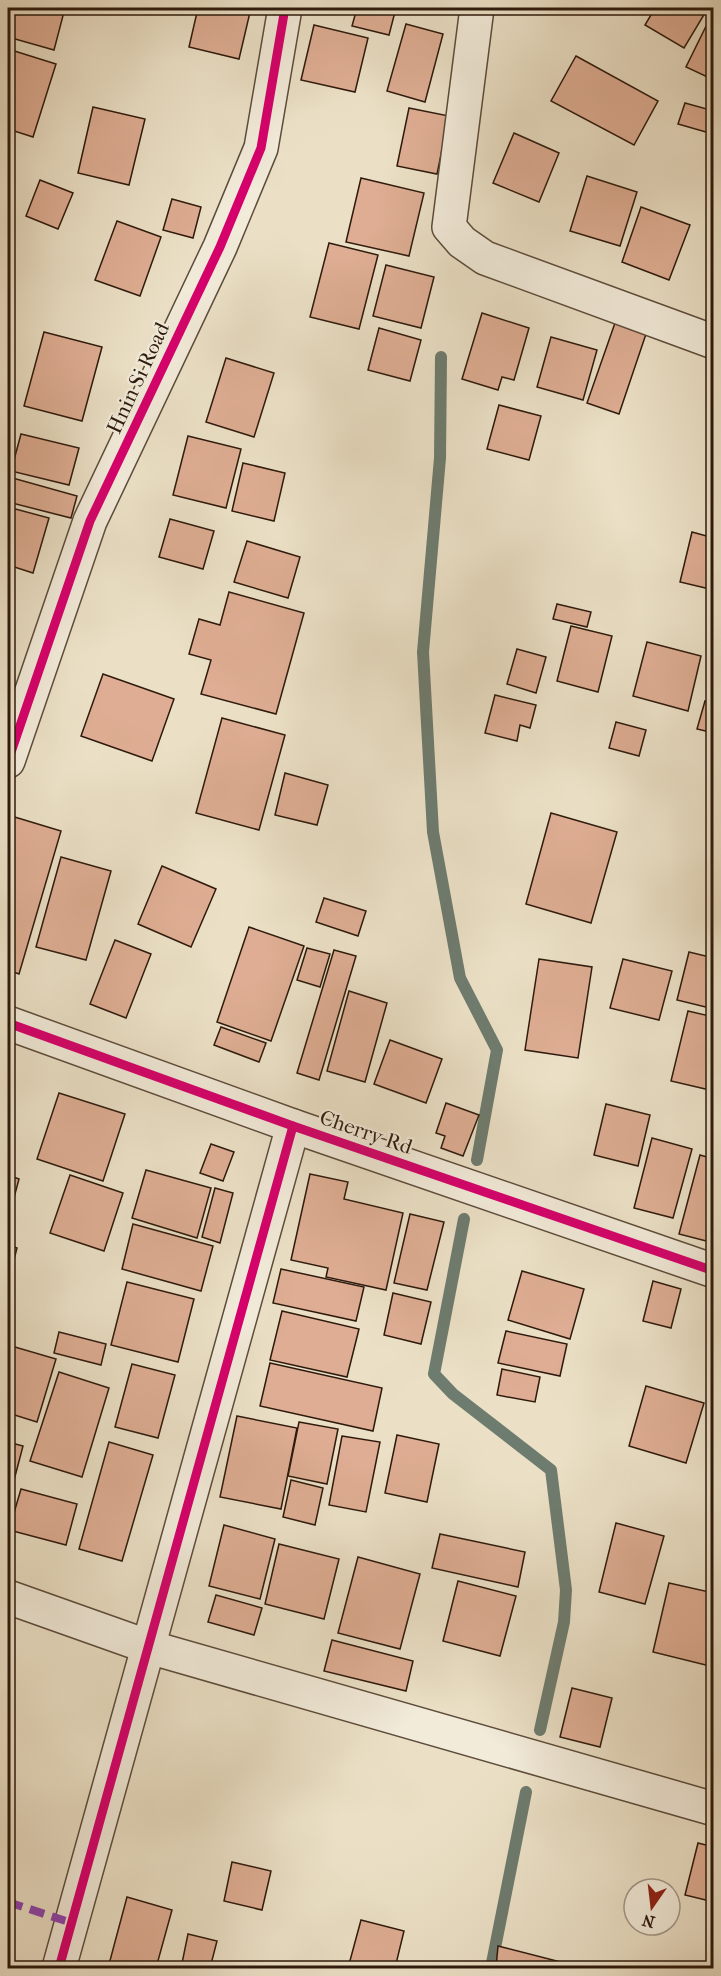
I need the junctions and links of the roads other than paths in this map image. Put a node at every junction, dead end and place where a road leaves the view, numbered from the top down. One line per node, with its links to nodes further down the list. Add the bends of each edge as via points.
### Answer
1 (285, 8): 4 (street, Hnin Si Road, via 261,148 220,247 90,521)
2 (477, 8): 3 (street, via 449,227 485,258)
3 (714, 342)
4 (8, 761)
5 (8, 1023): 6 (street, Cherry Rd)
6 (293, 1126): 7 (street, Cherry Rd); 9 (street)
7 (714, 1271)
8 (8, 1597): 9 (street)
9 (149, 1647): 10 (street); 11 (street)
10 (714, 1809)
11 (59, 1968)

